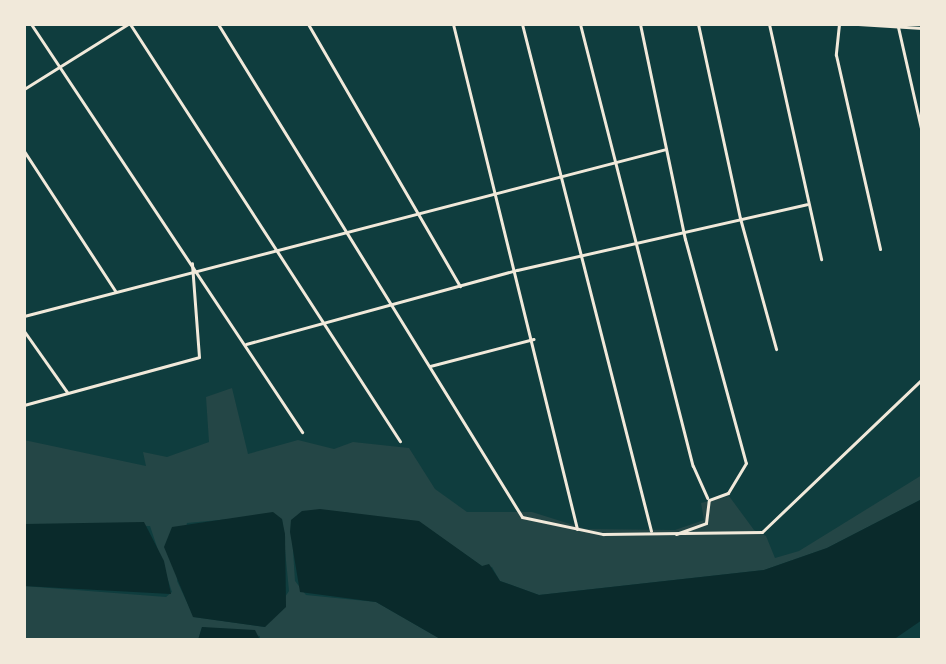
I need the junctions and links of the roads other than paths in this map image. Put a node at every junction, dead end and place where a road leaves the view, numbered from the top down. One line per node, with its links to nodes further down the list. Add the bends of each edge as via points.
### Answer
1 (31, 24): 16 (street)
2 (129, 24): 16 (street); 30 (street)
3 (218, 24): 27 (street)
4 (308, 24): 25 (street)
5 (453, 24): 23 (street)
6 (522, 24): 22 (street)
7 (580, 24): 21 (street)
8 (640, 24): 19 (street)
9 (698, 24): 26 (street)
10 (769, 24): 24 (street)
11 (839, 24): 31 (street, via 836,55)
12 (858, 24): 13 (street)
13 (890, 25): 14 (street)
14 (898, 27): 15 (street); 18 (street)
15 (922, 28)
16 (60, 67): 17 (street); 34 (street)
17 (24, 89)
18 (922, 133)
19 (666, 149): 21 (street); 28 (street)
20 (24, 151): 39 (street)
21 (612, 161): 22 (street); 29 (street)
22 (561, 174): 23 (street); 32 (street)
23 (494, 190): 25 (street); 35 (street)
24 (807, 204): 26 (street); 33 (street)
25 (416, 211): 27 (street); 38 (street)
26 (740, 218): 28 (street); 46 (street)
27 (347, 231): 30 (street); 40 (street)
28 (684, 231): 29 (street); 53 (street, via 746,467 728,493)
29 (635, 244): 32 (street); 53 (street, via 693,466)
30 (278, 249): 36 (street); 42 (street)
31 (880, 249)
32 (580, 255): 35 (street); 55 (street)
33 (821, 259)
34 (192, 263): 36 (street); 37 (street)
35 (517, 270): 38 (street); 44 (street)
36 (199, 272): 37 (street); 45 (street)
37 (191, 274): 39 (street); 49 (street, via 199,357)
38 (460, 286): 40 (street)
39 (117, 293): 41 (street)
40 (394, 306): 42 (street); 47 (street)
41 (24, 316)
42 (326, 323): 45 (street); 52 (street)
43 (24, 331): 49 (street)
44 (534, 339): 47 (street); 54 (street)
45 (246, 344): 51 (street)
46 (776, 349)
47 (430, 366): 54 (street, via 522,517)
48 (922, 379): 56 (street, via 770,527 754,533)
49 (67, 392): 50 (street)
50 (24, 405)
51 (302, 432)
52 (400, 441)
53 (709, 500): 56 (street, via 706,523)
54 (578, 529): 55 (street)
55 (651, 531): 56 (street)
56 (674, 535)

